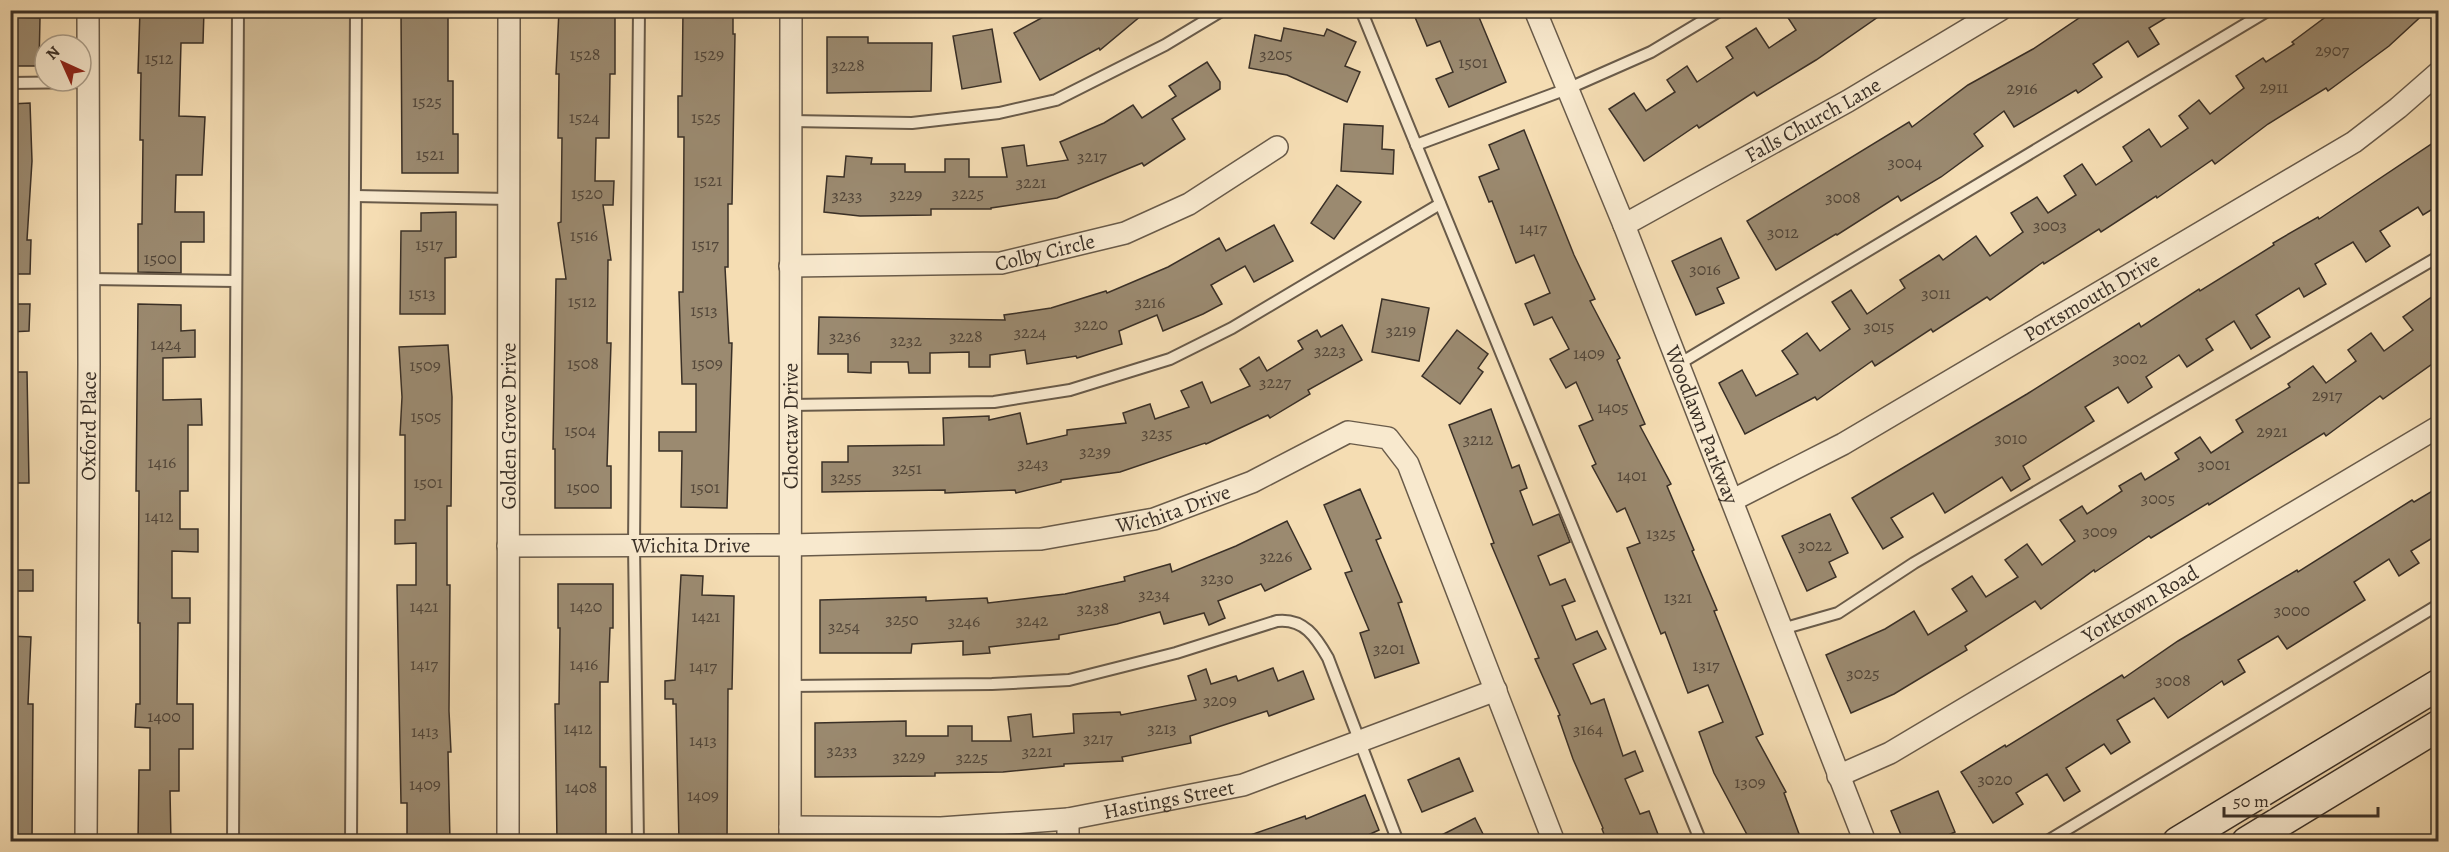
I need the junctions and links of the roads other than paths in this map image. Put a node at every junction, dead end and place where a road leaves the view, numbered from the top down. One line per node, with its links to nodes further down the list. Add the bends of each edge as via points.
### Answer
1 (88, 10): 13 (street, Oxford Place)
2 (238, 10): 29 (lane)
3 (356, 10): 22 (lane)
4 (509, 10): 23 (street, Golden Grove Drive)
5 (639, 10): 34 (lane)
6 (791, 10): 19 (street, Choctaw Drive)
7 (1223, 10): 19 (lane, via 1165,45 1056,100 999,113 912,123)
8 (1361, 10): 20 (lane)
9 (1535, 10): 17 (street, Woodlawn Parkway)
10 (1721, 10): 17 (lane, via 1651,52)
11 (2000, 10): 25 (street, Falls Church Lane, via 1848,101)
12 (2269, 10): 30 (lane)
13 (88, 33)
14 (2439, 72): 33 (street, Portsmouth Drive, via 2354,142 1843,444)
15 (10, 82): 16 (lane)
16 (33, 82)
17 (1567, 89): 20 (lane); 25 (street, Woodlawn Parkway)
18 (88, 93): 28 (street, Oxford Place)
19 (791, 121): 27 (street, Choctaw Drive)
20 (1416, 145): 24 (lane)
21 (1277, 147): 27 (street, Colby Circle, via 1189,204 1125,233 1001,263)
22 (355, 196): 23 (lane); 49 (lane)
23 (509, 199): 36 (street, Golden Grove Drive)
24 (1440, 204): 31 (lane, via 1232,328 1170,359 1081,387 994,402); 55 (lane)
25 (1624, 225): 30 (street, Woodlawn Parkway)
26 (2439, 257): 38 (lane, via 1914,563 1838,613)
27 (790, 266): 31 (street, Choctaw Drive)
28 (89, 279): 29 (lane); 47 (street, Oxford Place)
29 (236, 281): 48 (lane)
30 (1679, 364): 33 (street, Woodlawn Parkway)
31 (790, 405): 35 (street, Choctaw Drive)
32 (2439, 427): 44 (street, Yorktown Road, via 1890,753)
33 (1733, 500): 38 (street, Woodlawn Parkway)
34 (634, 545): 35 (street, Wichita Drive); 36 (street, Wichita Drive); 51 (lane)
35 (790, 545): 40 (street, Choctaw Drive); 41 (street, Wichita Drive, via 1041,540 1154,519 1252,482 1348,432 1388,438 1408,464)
36 (508, 546): 50 (street, Golden Grove Drive)
37 (2439, 605): 57 (lane)
38 (1782, 629): 44 (street, Woodlawn Parkway)
39 (2439, 685): 58 (main road)
40 (790, 686): 43 (lane, via 1069,680 1288,620 1303,625 1317,639); 46 (street, Choctaw Drive)
41 (1496, 690): 43 (street, Hastings Street); 54 (street, Wichita Drive)
42 (2439, 726): 59 (main road)
43 (1359, 741): 45 (street, Hastings Street, via 1243,784); 53 (lane)
44 (1838, 776): 56 (street, Woodlawn Parkway)
45 (1068, 819): 46 (street, Hastings Street); 52 (street)
46 (790, 834)
47 (86, 842)
48 (232, 842)
49 (351, 842)
50 (508, 842)
51 (638, 842)
52 (1068, 842)
53 (1398, 842)
54 (1554, 842)
55 (1701, 842)
56 (1865, 842)
57 (2046, 842)
58 (2178, 842)
59 (2247, 842)

